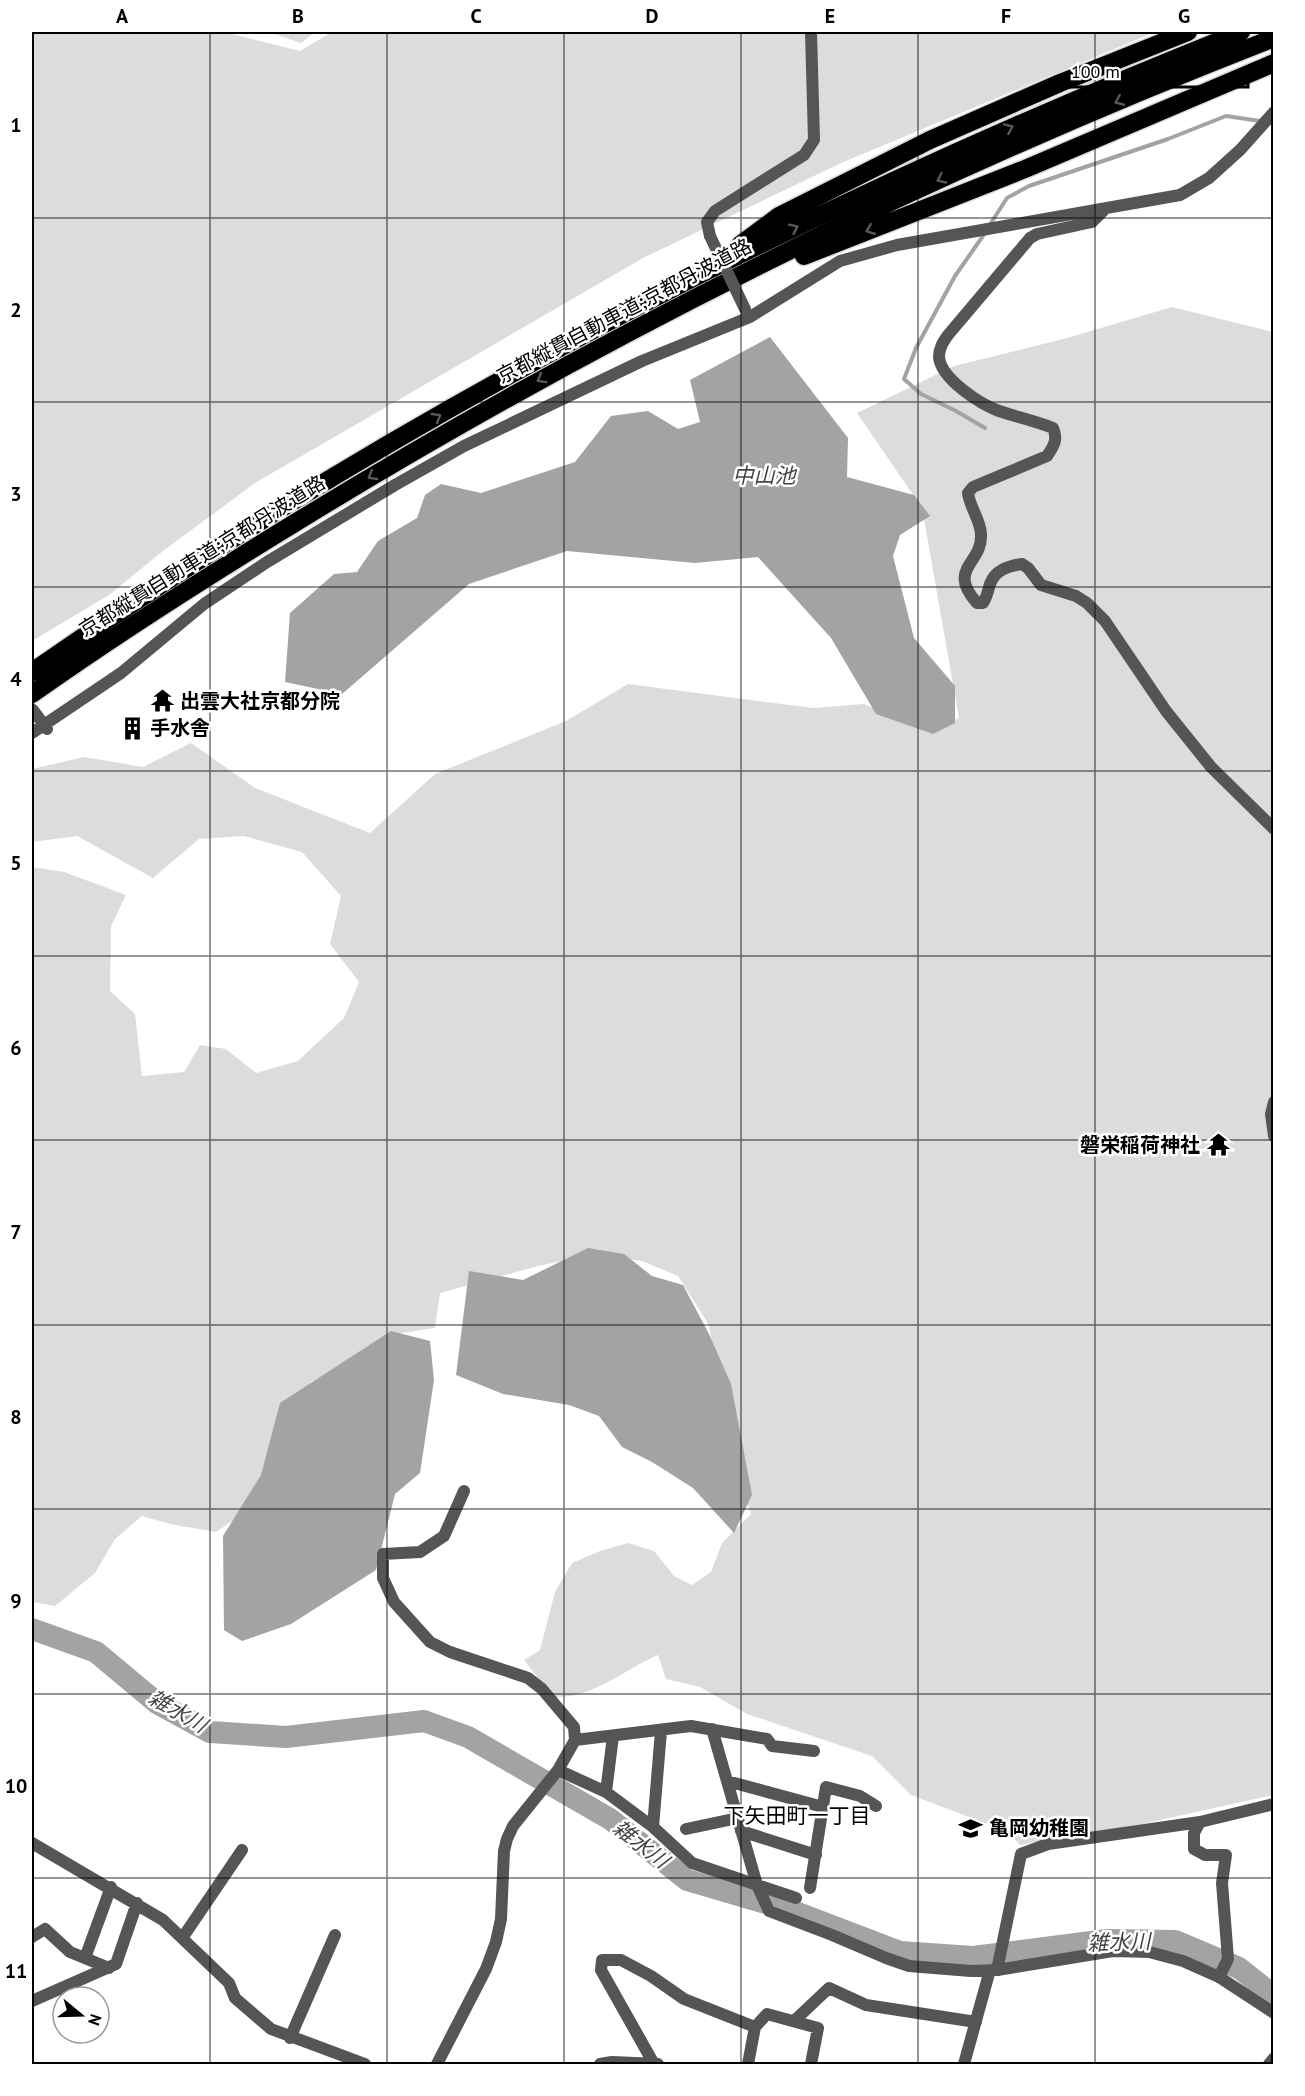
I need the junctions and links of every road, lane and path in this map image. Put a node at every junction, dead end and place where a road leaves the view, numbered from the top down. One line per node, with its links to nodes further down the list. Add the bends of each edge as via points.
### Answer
1 (811, 32): 10 (street, bridge, via 814,140 804,155 715,211 707,222 710,236)
2 (1188, 32): 9 (highway, via 930,140 779,216)
3 (1242, 32): 5 (highway, 京都縦貫自動車道;京都丹波道路)
4 (1274, 38): 5 (highway, 京都縦貫自動車道;京都丹波道路)
5 (1188, 62): 9 (highway, 京都縦貫自動車道;京都丹波道路, one-way to 5, via 863,194 1051,110); 11 (highway, 京都縦貫自動車道;京都丹波道路, one-way to 11, via 725,283)
6 (1274, 63): 11 (highway, one-way to 11, via 1025,169 798,258)
7 (1274, 112): 8 (street, via 1209,178 1180,195)
8 (1106, 209): 10 (street, via 897,245 840,261); 16 (street, via 1092,222 1030,238 941,347 942,369 973,397 998,411 1053,428 1056,435 1047,456 973,487 968,493 982,535 966,570 967,589 977,603 983,603 997,574 1006,566 1022,564 1041,585 1087,603 1105,621 1166,711 1211,767)
9 (698, 276): 12 (highway, 京都縦貫自動車道;京都丹波道路, one-way to 9, via 210,552 364,459 496,383)
10 (748, 313): 14 (street, via 464,446 395,484 204,603 121,673)
11 (566, 365): 13 (highway, 京都縦貫自動車道;京都丹波道路, one-way to 13, via 373,474 212,574)
12 (32, 672)
13 (32, 702): 14 (street)
14 (46, 727): 15 (street)
15 (32, 733)
16 (1274, 829)
17 (1274, 1102): 18 (street)
18 (1274, 1136)
19 (464, 1491): 23 (street, via 444,1536 420,1552 383,1554 383,1578 394,1602 430,1642 528,1678 574,1727)
20 (712, 1729): 21 (street, via 691,1726); 24 (street, via 767,1739 772,1746); 26 (street)
21 (662, 1731): 22 (street); 33 (street)
22 (613, 1736): 23 (street); 27 (street)
23 (575, 1740): 25 (street)
24 (814, 1752)
25 (558, 1770): 27 (street); 59 (street, via 507,1839 501,1919 495,1942 486,1969)
26 (727, 1781): 30 (street); 31 (street)
27 (606, 1792): 33 (street)
28 (1274, 1804): 32 (street)
29 (876, 1806): 30 (street, via 860,1796 826,1787)
30 (823, 1807): 38 (street)
31 (738, 1818): 34 (street); 35 (street)
32 (1200, 1822): 49 (street, via 1048,1844 1020,1854); 50 (street, via 1194,1833 1194,1849 1205,1855 1226,1855 1222,1883 1228,1959)
33 (653, 1827): 39 (street, via 692,1863)
34 (686, 1829)
35 (741, 1831): 38 (street); 39 (street)
36 (32, 1843): 40 (street)
37 (242, 1851): 46 (street)
38 (816, 1855): 41 (street)
39 (757, 1885): 42 (street); 49 (street, via 769,1911 886,1958 909,1966)
40 (111, 1887): 43 (street); 47 (street)
41 (810, 1888)
42 (795, 1898)
43 (137, 1903): 46 (street); 48 (street, via 116,1964)
44 (335, 1935): 56 (street)
45 (32, 1937): 47 (street, via 45,1929 70,1952)
46 (183, 1937): 56 (street, via 229,1983 235,1998 271,2030)
47 (85, 1958): 48 (street)
48 (109, 1968): 51 (street)
49 (993, 1970): 50 (street, via 1113,1951 1149,1952); 54 (street)
50 (1219, 1977): 52 (street)
51 (32, 2001)
52 (1274, 2013)
53 (794, 2021): 54 (street, via 829,1988 867,2005); 55 (street, via 767,2014); 63 (street, via 818,2028)
54 (976, 2022): 64 (street)
55 (755, 2027): 61 (street, via 684,1999 621,1960 602,1960 601,1970); 62 (street)
56 (290, 2038): 58 (street)
57 (1274, 2058): 65 (street)
58 (365, 2064)
59 (437, 2064)
60 (600, 2064): 61 (street)
61 (656, 2064)
62 (748, 2064)
63 (811, 2064)
64 (964, 2064)
65 (1269, 2064)

